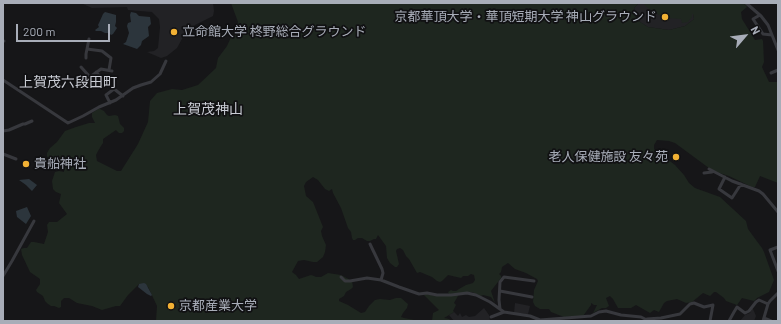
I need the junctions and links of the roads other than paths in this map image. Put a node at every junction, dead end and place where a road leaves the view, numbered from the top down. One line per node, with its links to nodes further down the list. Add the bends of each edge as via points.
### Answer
1 (746, 3): 2 (street)
2 (760, 14): 3 (street); 3 (street, via 753,19 763,34)
3 (772, 35): 5 (street)
4 (89, 39): 6 (street)
5 (777, 43): 7 (street)
6 (87, 49): 8 (street); 12 (street, via 102,52 111,58 111,70 101,69)
7 (778, 50)
8 (86, 58)
9 (166, 61): 16 (street, via 155,79 133,88)
10 (81, 67): 12 (street, via 90,77)
11 (778, 70): 13 (street)
12 (96, 72): 15 (street)
13 (771, 73)
14 (3, 80): 17 (street, via 68,123)
15 (114, 89): 16 (street); 17 (street, via 106,96)
16 (123, 96): 17 (street)
17 (110, 103)
18 (32, 121): 19 (street)
19 (3, 131)
20 (3, 154): 21 (street)
21 (16, 159)
22 (704, 173): 23 (street, via 710,171)
23 (725, 177): 24 (street); 24 (street, via 719,189 732,198)
24 (741, 184): 25 (street, via 763,194)
25 (778, 212)
26 (34, 220): 30 (street)
27 (370, 244): 32 (street, via 382,269)
28 (778, 247): 29 (street, via 770,250)
29 (778, 271)
30 (3, 276)
31 (341, 277): 32 (street, via 350,282 367,278)
32 (381, 280): 38 (street, via 419,294 476,295)
33 (534, 281): 34 (street, via 504,277 500,282)
34 (500, 291): 36 (street); 38 (street)
35 (778, 294): 37 (street)
36 (532, 297)
37 (768, 304): 43 (street); 47 (street, via 759,300 745,313 737,307)
38 (500, 309): 39 (street)
39 (504, 312): 40 (street); 41 (street, via 540,320)
40 (490, 316)
41 (591, 316): 42 (street, via 606,311); 44 (street)
42 (644, 319): 45 (street); 46 (street, via 680,314 694,303 704,307 713,305)
43 (764, 319): 48 (street)
44 (589, 321)
45 (649, 321)
46 (710, 321)
47 (729, 321)
48 (771, 321)

